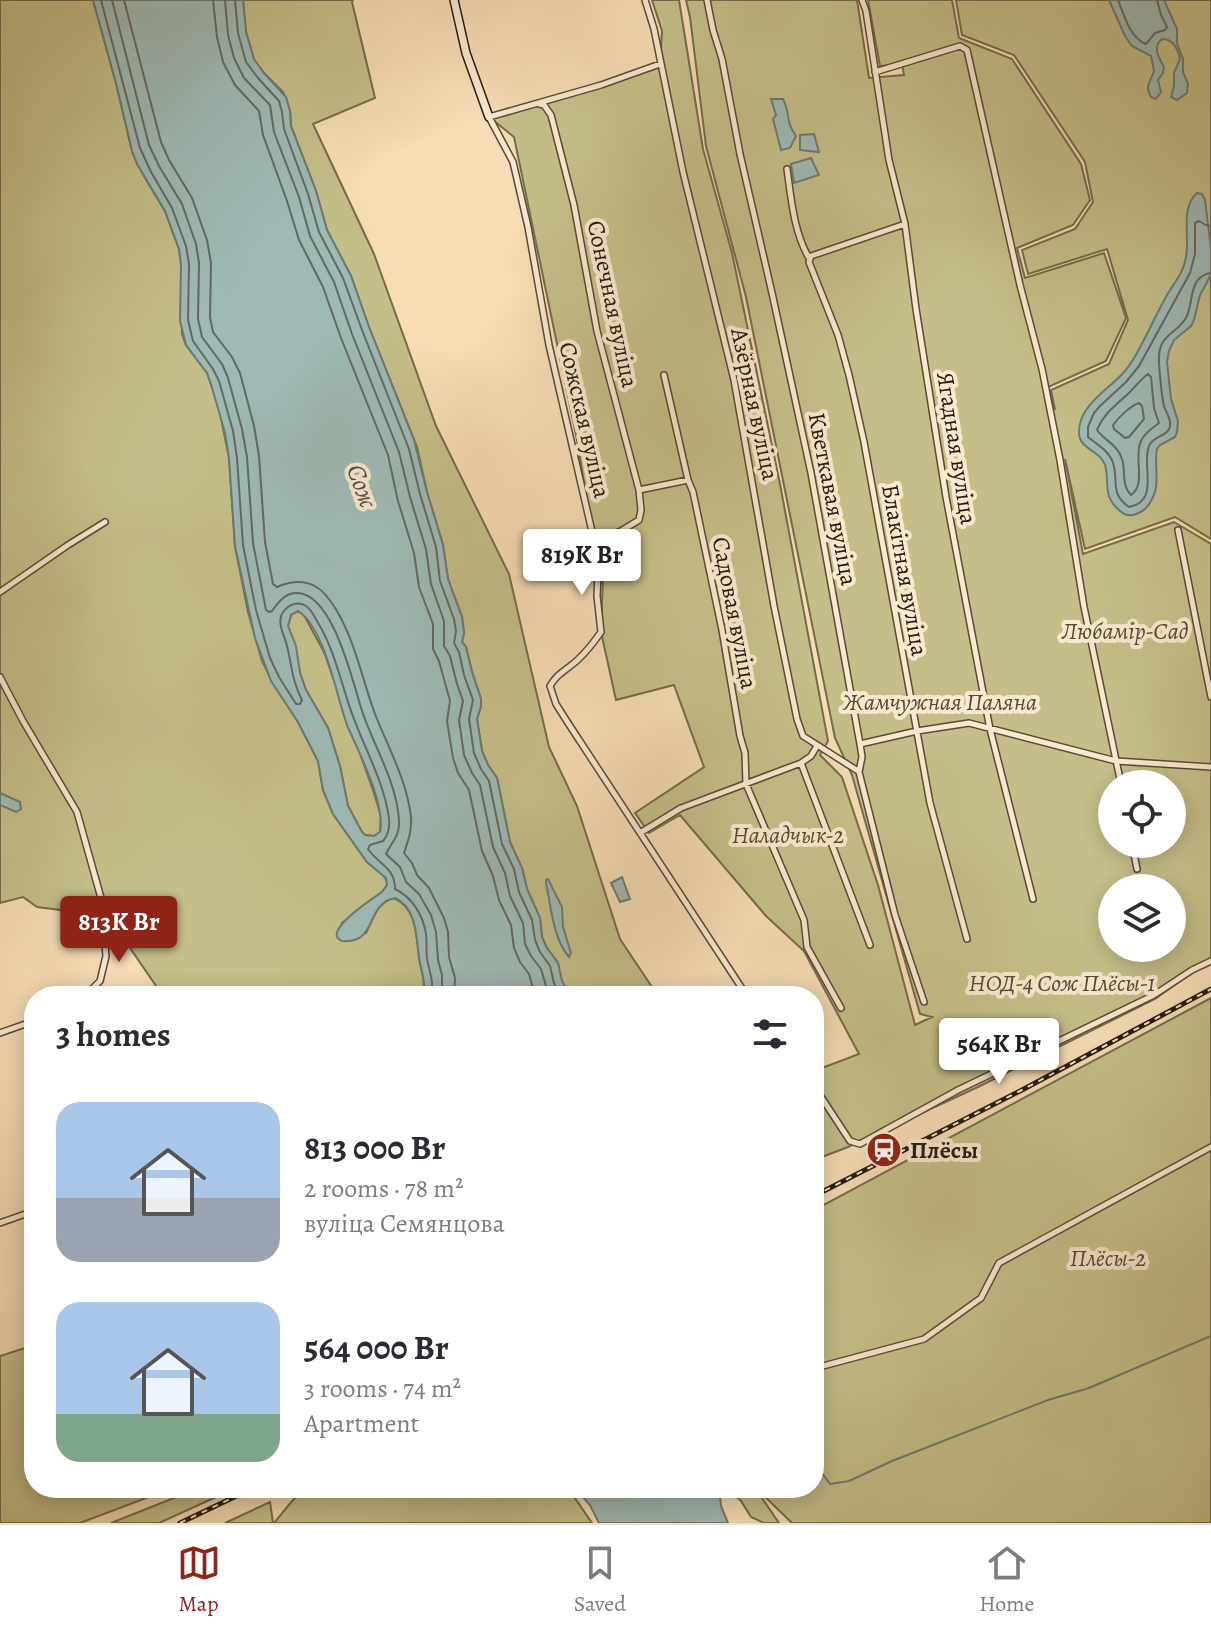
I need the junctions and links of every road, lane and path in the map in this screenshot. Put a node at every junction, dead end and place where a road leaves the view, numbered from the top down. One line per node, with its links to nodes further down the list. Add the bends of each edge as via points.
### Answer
1 (454, 0): 8 (street)
2 (645, 0): 5 (street, Азёрная вуліца)
3 (707, 0): 23 (street, Кветкавая вуліца, via 811,473)
4 (862, 0): 6 (street, Ягадная вуліца)
5 (660, 64): 7 (street); 24 (street, Азёрная вуліца, via 734,380 797,719 803,736)
6 (875, 72): 10 (street, Ягадная вуліца); 25 (street, via 960,46 967,50 1045,384)
7 (538, 103): 8 (street); 14 (street, Сонечная вуліца, via 551,115 597,331)
8 (489, 117): 17 (street, Сожская вуліца, via 513,162)
9 (787, 169): 11 (street, Блакітная вуліца)
10 (905, 224): 11 (street); 21 (street, Ягадная вуліца, via 946,497)
11 (809, 258): 22 (street, Блакітная вуліца, via 849,375)
12 (664, 375): 13 (street, Садовая вуліца)
13 (688, 480): 14 (street); 30 (street, Садовая вуліца, via 722,630)
14 (639, 490): 17 (street, Сонечная вуліца, via 639,520)
15 (105, 522): 18 (street)
16 (1178, 530): 20 (street)
17 (594, 541): 31 (street, Сожская вуліца, via 601,632 550,686 556,704)
18 (0, 592)
19 (0, 677): 38 (street, via 77,812 103,911 106,956)
20 (1211, 697)
21 (990, 729): 22 (street, via 969,723); 25 (street); 34 (street, Ягадная вуліца)
22 (917, 731): 23 (street); 35 (street, Блакітная вуліца, via 930,803)
23 (860, 744): 29 (street, Кветкавая вуліца)
24 (817, 746): 26 (street); 29 (street)
25 (1116, 761): 27 (street); 28 (street)
26 (801, 763): 30 (street); 36 (street)
27 (1211, 767)
28 (1118, 770)
29 (859, 772): 40 (street, Кветкавая вуліца, via 895,915)
30 (746, 784): 31 (street, via 681,808); 41 (street, via 804,920 807,947)
31 (640, 833): 39 (street, Сожская вуліца)
32 (1135, 858): 33 (street)
33 (1137, 869)
34 (1033, 899)
35 (967, 939)
36 (870, 945)
37 (1211, 961): 44 (street, via 860,1144 850,1141)
38 (95, 986)
39 (740, 986)
40 (924, 1002)
41 (841, 1008)
42 (24, 1025): 43 (street)
43 (0, 1033)
44 (824, 1101)
45 (1211, 1147): 48 (street, via 999,1263 981,1298 924,1339)
46 (24, 1215): 47 (street)
47 (0, 1223)
48 (824, 1366)

